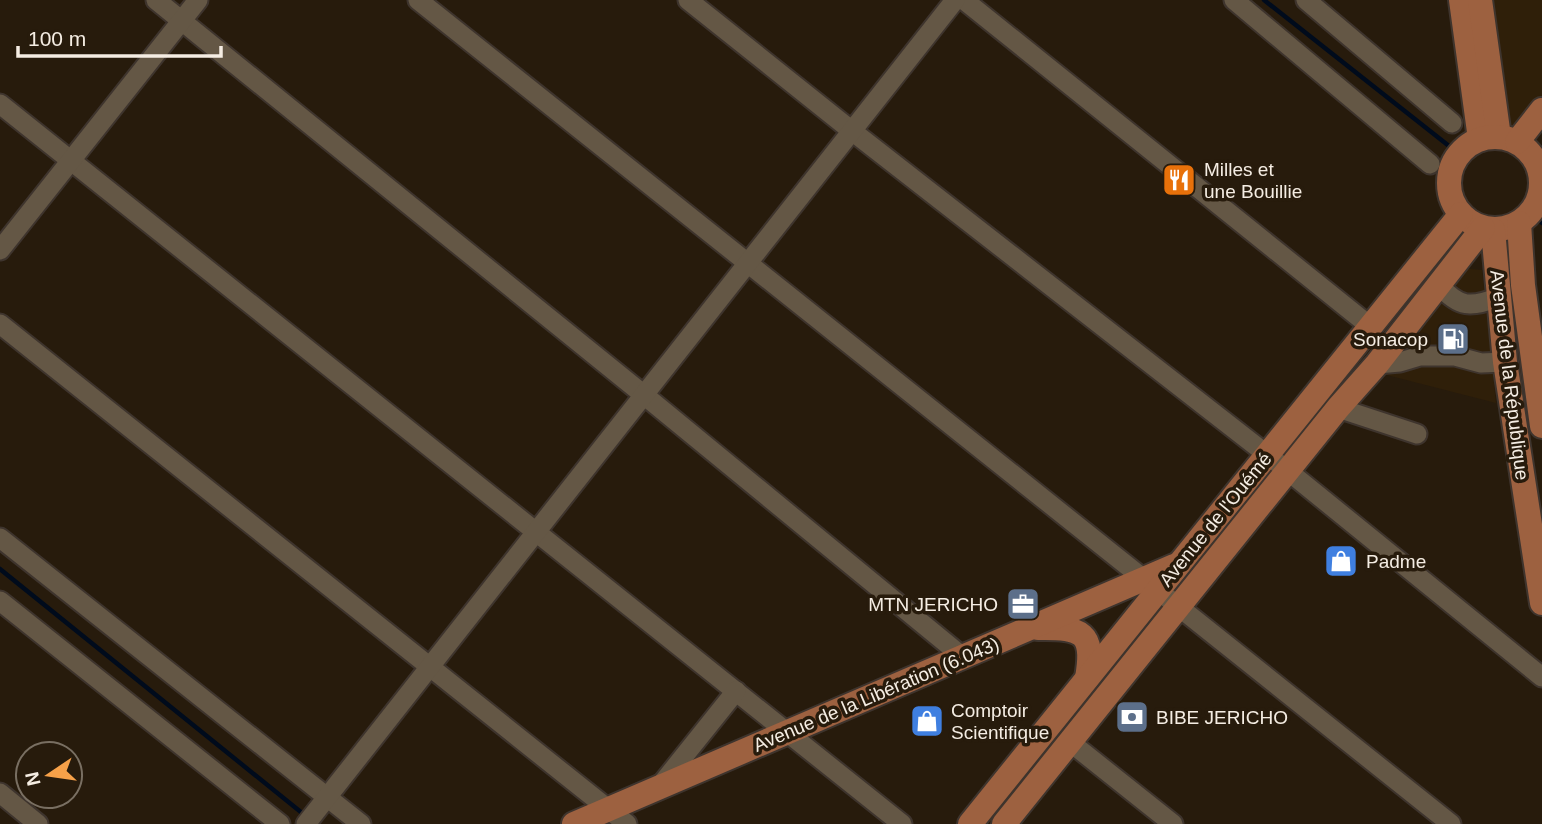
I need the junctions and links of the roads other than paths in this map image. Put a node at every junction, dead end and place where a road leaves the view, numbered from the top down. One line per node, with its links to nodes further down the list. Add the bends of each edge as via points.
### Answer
1 (156, 0): 11 (street)
2 (198, 0): 11 (street)
3 (418, 0): 23 (street)
4 (688, 0): 15 (street)
5 (955, 0): 15 (street)
6 (964, 0): 27 (street)
7 (1234, 0): 18 (street)
8 (1306, 0): 14 (street)
9 (1461, 0): 16 (main road)
10 (1480, 0): 16 (main road)
11 (182, 20): 17 (street); 30 (street)
12 (0, 104): 17 (street)
13 (1542, 110): 16 (main road)
14 (1452, 124)
15 (852, 131): 23 (street); 34 (street)
16 (1514, 144): 19 (main road, via 1462,150 1450,172 1450,192); 20 (main road, via 1541,175 1540,195)
17 (72, 160): 22 (street); 36 (street)
18 (1430, 164)
19 (1461, 215): 21 (main road); 27 (main road, Avenue de l'Ouémé)
20 (1519, 223): 21 (main road); 32 (main road, Avenue de la République, via 1522,285)
21 (1488, 229): 24 (main road, Avenue de l'Ouémé); 25 (main road, Avenue de la République)
22 (0, 250)
23 (748, 262): 30 (street); 39 (street)
24 (1439, 285): 25 (street, via 1451,299 1466,305); 29 (main road, Avenue de l'Ouémé)
25 (1499, 297): 28 (main road, Avenue de la République)
26 (0, 324): 45 (street)
27 (1371, 327): 34 (main road, Avenue de l'Ouémé)
28 (1505, 362): 29 (street, via 1420,356); 41 (main road, Avenue de la République)
29 (1377, 364): 31 (main road, Avenue de l'Ouémé)
30 (644, 395): 36 (street); 44 (street)
31 (1338, 408): 33 (street); 35 (main road, Avenue de l'Ouémé)
32 (1542, 426)
33 (1416, 434)
34 (1266, 456): 35 (street); 38 (main road, Avenue de l'Ouémé)
35 (1288, 471): 42 (main road, Avenue de l'Ouémé); 46 (street)
36 (536, 532): 45 (street); 48 (street)
37 (0, 538): 53 (street)
38 (1179, 564): 39 (main road, Avenue de la Libération (6.043))
39 (1151, 585): 42 (street); 43 (main road, Avenue de la Libération (6.043)); 47 (main road, Avenue de l'Ouémé)
40 (0, 601): 56 (street)
41 (1542, 603)
42 (1178, 607): 50 (main road, Avenue de l'Ouémé); 63 (street)
43 (1031, 628): 44 (main road, Avenue de la Libération (6.043)); 47 (main road, via 1078,632 1088,643 1091,656)
44 (964, 657): 49 (main road, Avenue de la Libération (6.043))
45 (430, 666): 53 (street); 54 (street)
46 (1542, 677)
47 (1087, 678): 60 (main road, Avenue de l'Ouémé)
48 (736, 691): 49 (street); 51 (street)
49 (787, 732): 51 (main road, Avenue de la Libération (6.043)); 59 (street)
50 (1070, 742): 61 (main road, Avenue de l'Ouémé); 62 (street)
51 (659, 788): 54 (main road, Avenue de la Libération (6.043))
52 (0, 793): 55 (street)
53 (317, 811): 57 (street)
54 (618, 817): 58 (main road, Avenue de la Libération (6.043))
55 (38, 824)
56 (280, 824)
57 (361, 824)
58 (574, 824)
59 (902, 824)
60 (970, 824)
61 (1004, 824)
62 (1173, 824)
63 (1451, 824)

